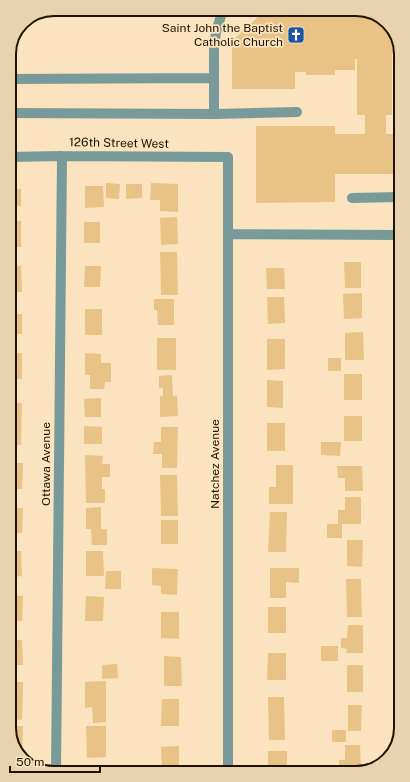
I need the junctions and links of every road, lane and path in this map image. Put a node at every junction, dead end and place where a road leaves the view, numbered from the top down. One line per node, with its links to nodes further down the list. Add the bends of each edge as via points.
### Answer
1 (221, 16): 2 (street, via 214,50)
2 (214, 78): 3 (street); 6 (street)
3 (16, 79)
4 (16, 112): 6 (street)
5 (297, 112): 6 (street)
6 (214, 114)
7 (62, 156): 8 (street, 126th Street West); 9 (street, 126th Street West); 14 (street, Ottawa Avenue)
8 (16, 157)
9 (228, 157): 12 (street, Natchez Avenue)
10 (394, 197): 11 (street)
11 (352, 198)
12 (228, 234): 13 (street); 15 (street, Natchez Avenue)
13 (394, 234)
14 (56, 766)
15 (228, 766)

